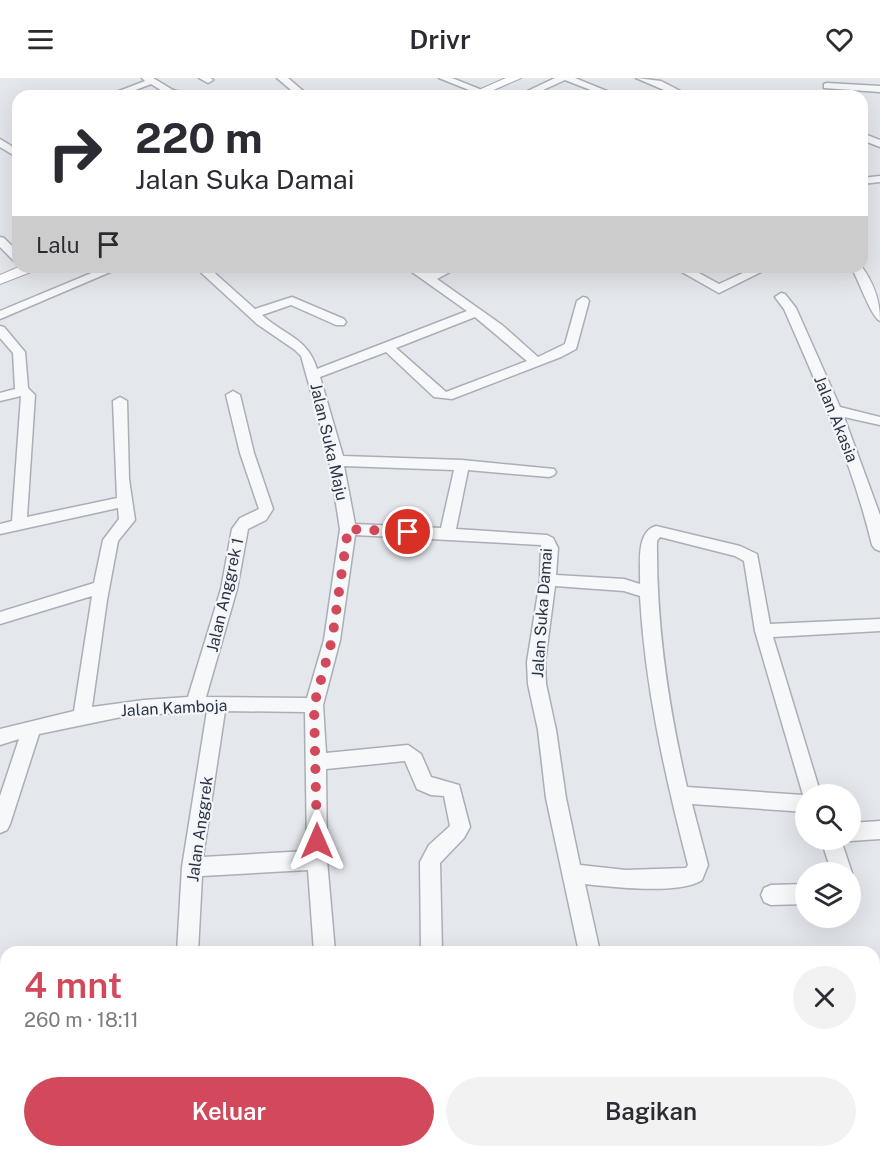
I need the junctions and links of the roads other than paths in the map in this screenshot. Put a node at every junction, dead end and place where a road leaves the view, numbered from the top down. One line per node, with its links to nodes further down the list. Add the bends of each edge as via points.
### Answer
1 (282, 78): 12 (street)
2 (444, 78): 13 (street)
3 (516, 78): 14 (main road)
4 (565, 78): 15 (street); 16 (street)
5 (641, 78): 17 (street)
6 (820, 78): 8 (street)
7 (148, 79): 10 (street); 11 (street)
8 (827, 86): 9 (street); 18 (street)
9 (880, 89)
10 (124, 90)
11 (167, 90)
12 (297, 90)
13 (477, 90)
14 (487, 90)
15 (536, 90)
16 (598, 90)
17 (673, 90)
18 (830, 90)
19 (0, 240): 20 (street)
20 (12, 251)
21 (12, 270): 30 (main road)
22 (102, 273): 35 (street)
23 (208, 273): 34 (street, Jalan Suka Maju)
24 (421, 273): 29 (street)
25 (440, 273): 29 (street)
26 (690, 273): 27 (street, via 719,289)
27 (752, 273)
28 (861, 273): 36 (street)
29 (429, 278): 33 (street)
30 (0, 280)
31 (781, 297): 46 (street, Jalan Akasia, via 790,308)
32 (583, 302): 40 (street, via 571,346)
33 (477, 312): 39 (street); 40 (street)
34 (253, 314): 37 (street, via 292,301); 41 (street, Jalan Suka Maju, via 304,351)
35 (0, 315)
36 (880, 317)
37 (340, 322)
38 (0, 330): 42 (street, via 19,352)
39 (387, 346): 40 (street, via 444,396); 41 (street)
40 (535, 361)
41 (313, 375): 48 (street, Jalan Suka Maju)
42 (22, 391): 44 (street); 52 (street, via 28,399)
43 (233, 395): 63 (street, Jalan Anggrek 1, via 266,509 240,529 229,589)
44 (0, 397)
45 (120, 401): 51 (street)
46 (833, 410): 47 (street); 56 (street, Jalan Akasia, via 874,516)
47 (880, 421)
48 (336, 461): 49 (street); 54 (street, Jalan Suka Maju)
49 (462, 465): 50 (street); 55 (street)
50 (549, 472)
51 (125, 502): 52 (street); 58 (street, via 127,520 112,536)
52 (19, 524): 53 (street)
53 (0, 529)
54 (348, 529): 55 (street, Jalan Suka Damai); 64 (street, Jalan Suka Maju, via 332,640)
55 (448, 533): 57 (street, Jalan Suka Damai, via 544,539 550,548)
56 (880, 545)
57 (548, 580): 59 (street, via 624,585); 78 (street, Jalan Suka Damai, via 536,662 537,684)
58 (102, 587): 60 (street); 66 (street)
59 (648, 592): 62 (street, via 649,540 656,531 740,552 753,562); 71 (street, via 659,685)
60 (0, 618)
61 (880, 625): 62 (street)
62 (763, 631): 70 (street)
63 (195, 704): 65 (street, Jalan Kamboja); 66 (street, Jalan Kamboja)
64 (314, 705): 65 (street, Jalan Kamboja); 69 (street, Jalan Suka Maju)
65 (217, 706): 77 (street, Jalan Anggrek)
66 (82, 716): 67 (street, Jalan Kamboja)
67 (32, 729): 68 (street, Jalan Kamboja); 73 (street)
68 (0, 737)
69 (317, 762): 76 (street, Jalan Suka Maju); 83 (street, via 408,753 415,758 425,784 452,791 460,827 430,862)
70 (809, 784)
71 (681, 795): 72 (street); 78 (street, via 698,865 693,875 626,879)
72 (795, 803)
73 (0, 824)
74 (880, 830): 75 (street)
75 (861, 831)
76 (317, 860): 77 (street); 82 (street, Jalan Suka Maju)
77 (192, 867): 81 (street, Jalan Anggrek)
78 (573, 874): 84 (street, Jalan Suka Damai)
79 (795, 894): 80 (street)
80 (771, 895)
81 (187, 946)
82 (324, 946)
83 (432, 946)
84 (588, 946)

